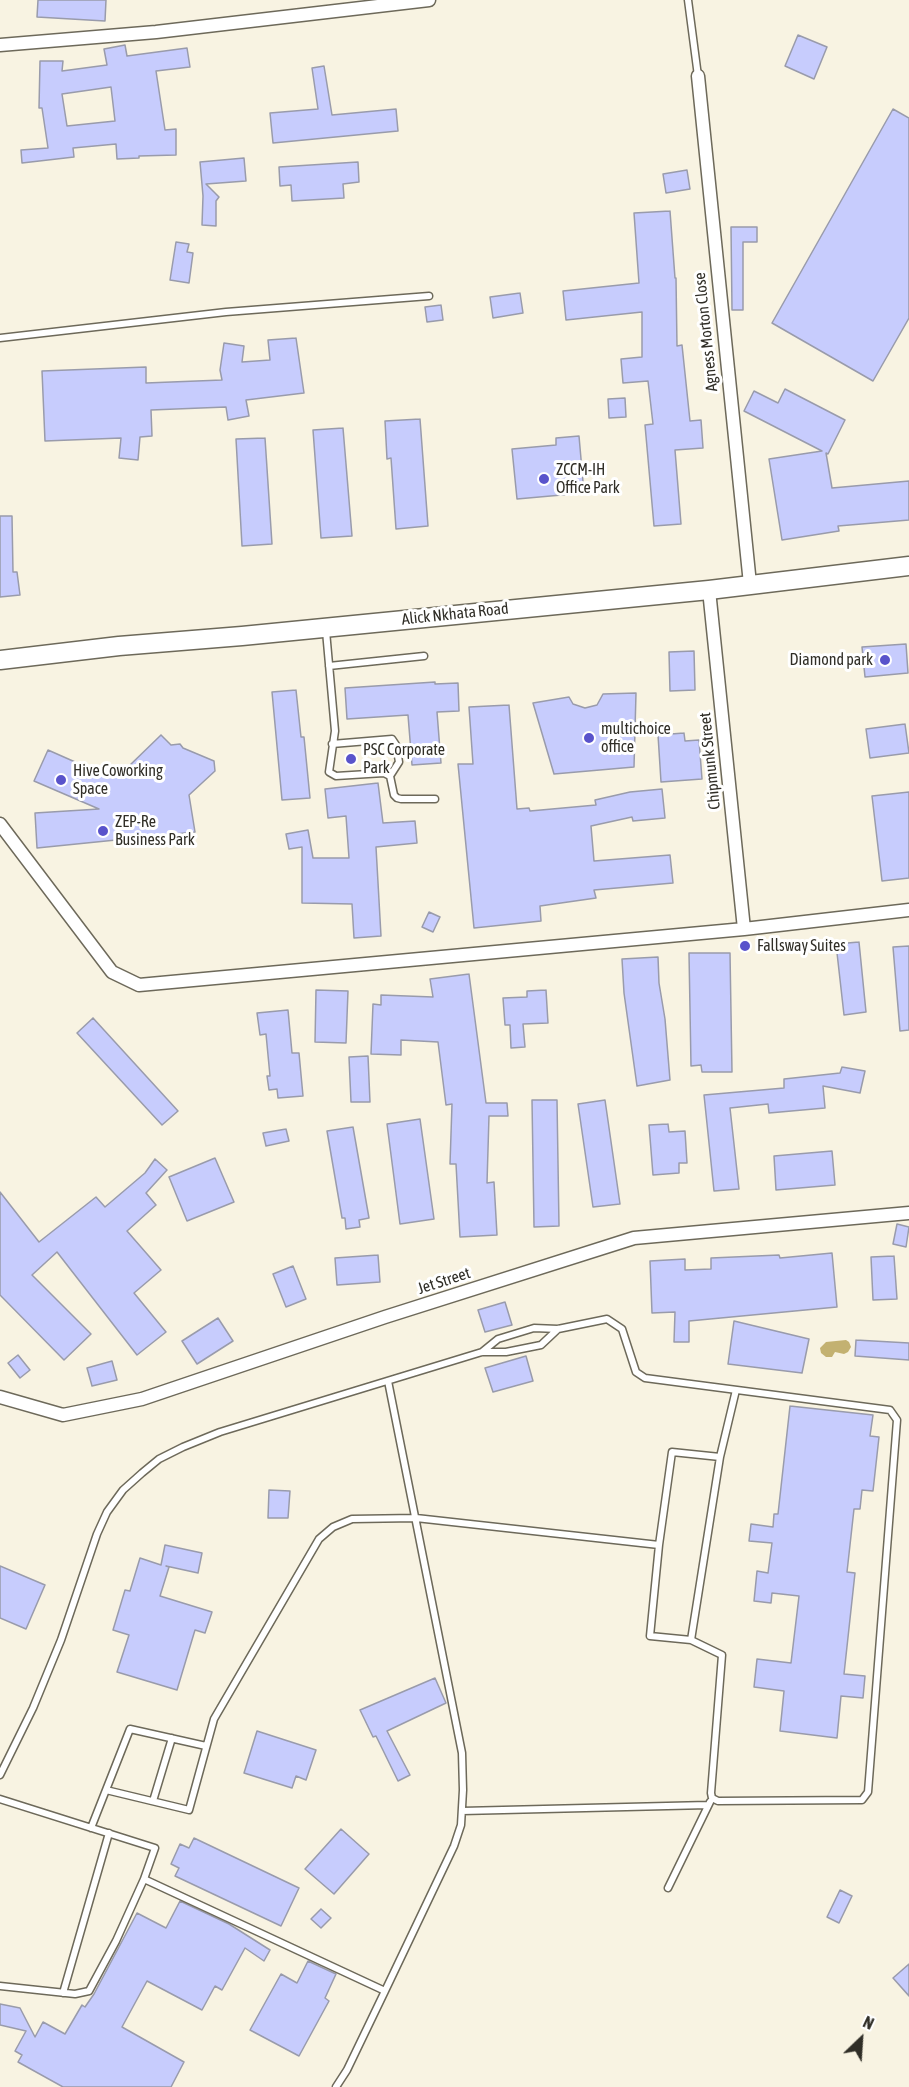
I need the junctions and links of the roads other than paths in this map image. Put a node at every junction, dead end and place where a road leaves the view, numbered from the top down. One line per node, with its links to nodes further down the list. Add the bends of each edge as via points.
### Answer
1 (429, 0): 3 (street, via 156,32)
2 (688, 0): 4 (lane)
3 (0, 45)
4 (698, 76): 8 (street, Agness Morton Close)
5 (429, 296): 6 (lane, via 226,312)
6 (0, 338)
7 (909, 566): 8 (main road, Alick Nkhata Road)
8 (750, 584): 9 (main road, Alick Nkhata Road)
9 (709, 590): 10 (main road, Alick Nkhata Road); 19 (street, Chipmunk Street)
10 (326, 627): 12 (main road, Alick Nkhata Road); 13 (lane)
11 (424, 656): 13 (lane)
12 (0, 660)
13 (329, 666): 14 (lane, via 335,731)
14 (332, 744): 15 (lane, via 329,772 333,775 384,772); 15 (lane, via 392,739 399,762)
15 (390, 776): 16 (lane, via 397,798)
16 (435, 798)
17 (0, 824): 19 (street, via 112,972 139,985)
18 (909, 910): 19 (street)
19 (744, 929)
20 (909, 1213): 25 (street, Jet Street, via 634,1238 142,1399 63,1415)
21 (558, 1329): 22 (lane, via 534,1328 498,1339); 22 (lane, via 542,1345); 24 (lane, via 607,1318 622,1329 636,1372 645,1378)
22 (482, 1352): 23 (lane)
23 (388, 1381): 27 (lane); 32 (lane, via 183,1447 159,1459 123,1490 97,1534 61,1640)
24 (736, 1390): 26 (lane); 34 (lane, via 890,1410 897,1420 868,1792 862,1800)
25 (0, 1396)
26 (720, 1457): 28 (lane, via 672,1452); 29 (lane)
27 (416, 1518): 28 (lane); 31 (lane, via 352,1519 333,1527 319,1539 214,1719); 38 (lane, via 462,1753)
28 (659, 1545): 29 (lane, via 650,1636)
29 (692, 1640): 34 (lane, via 722,1655)
30 (172, 1738): 31 (lane); 33 (lane, via 130,1729); 36 (lane)
31 (206, 1746): 36 (lane, via 189,1810)
32 (0, 1775)
33 (106, 1790): 36 (lane); 39 (lane)
34 (712, 1798): 37 (lane)
35 (0, 1799): 39 (lane)
36 (153, 1801)
37 (708, 1805): 38 (lane); 42 (lane)
38 (462, 1811): 44 (lane, via 454,1846)
39 (91, 1828): 40 (lane)
40 (109, 1833): 41 (lane, via 155,1848); 45 (lane)
41 (144, 1879): 44 (lane); 45 (lane, via 89,1991)
42 (668, 1888)
43 (0, 1986): 45 (lane)
44 (385, 1991): 46 (lane)
45 (63, 1993)
46 (336, 2087)

